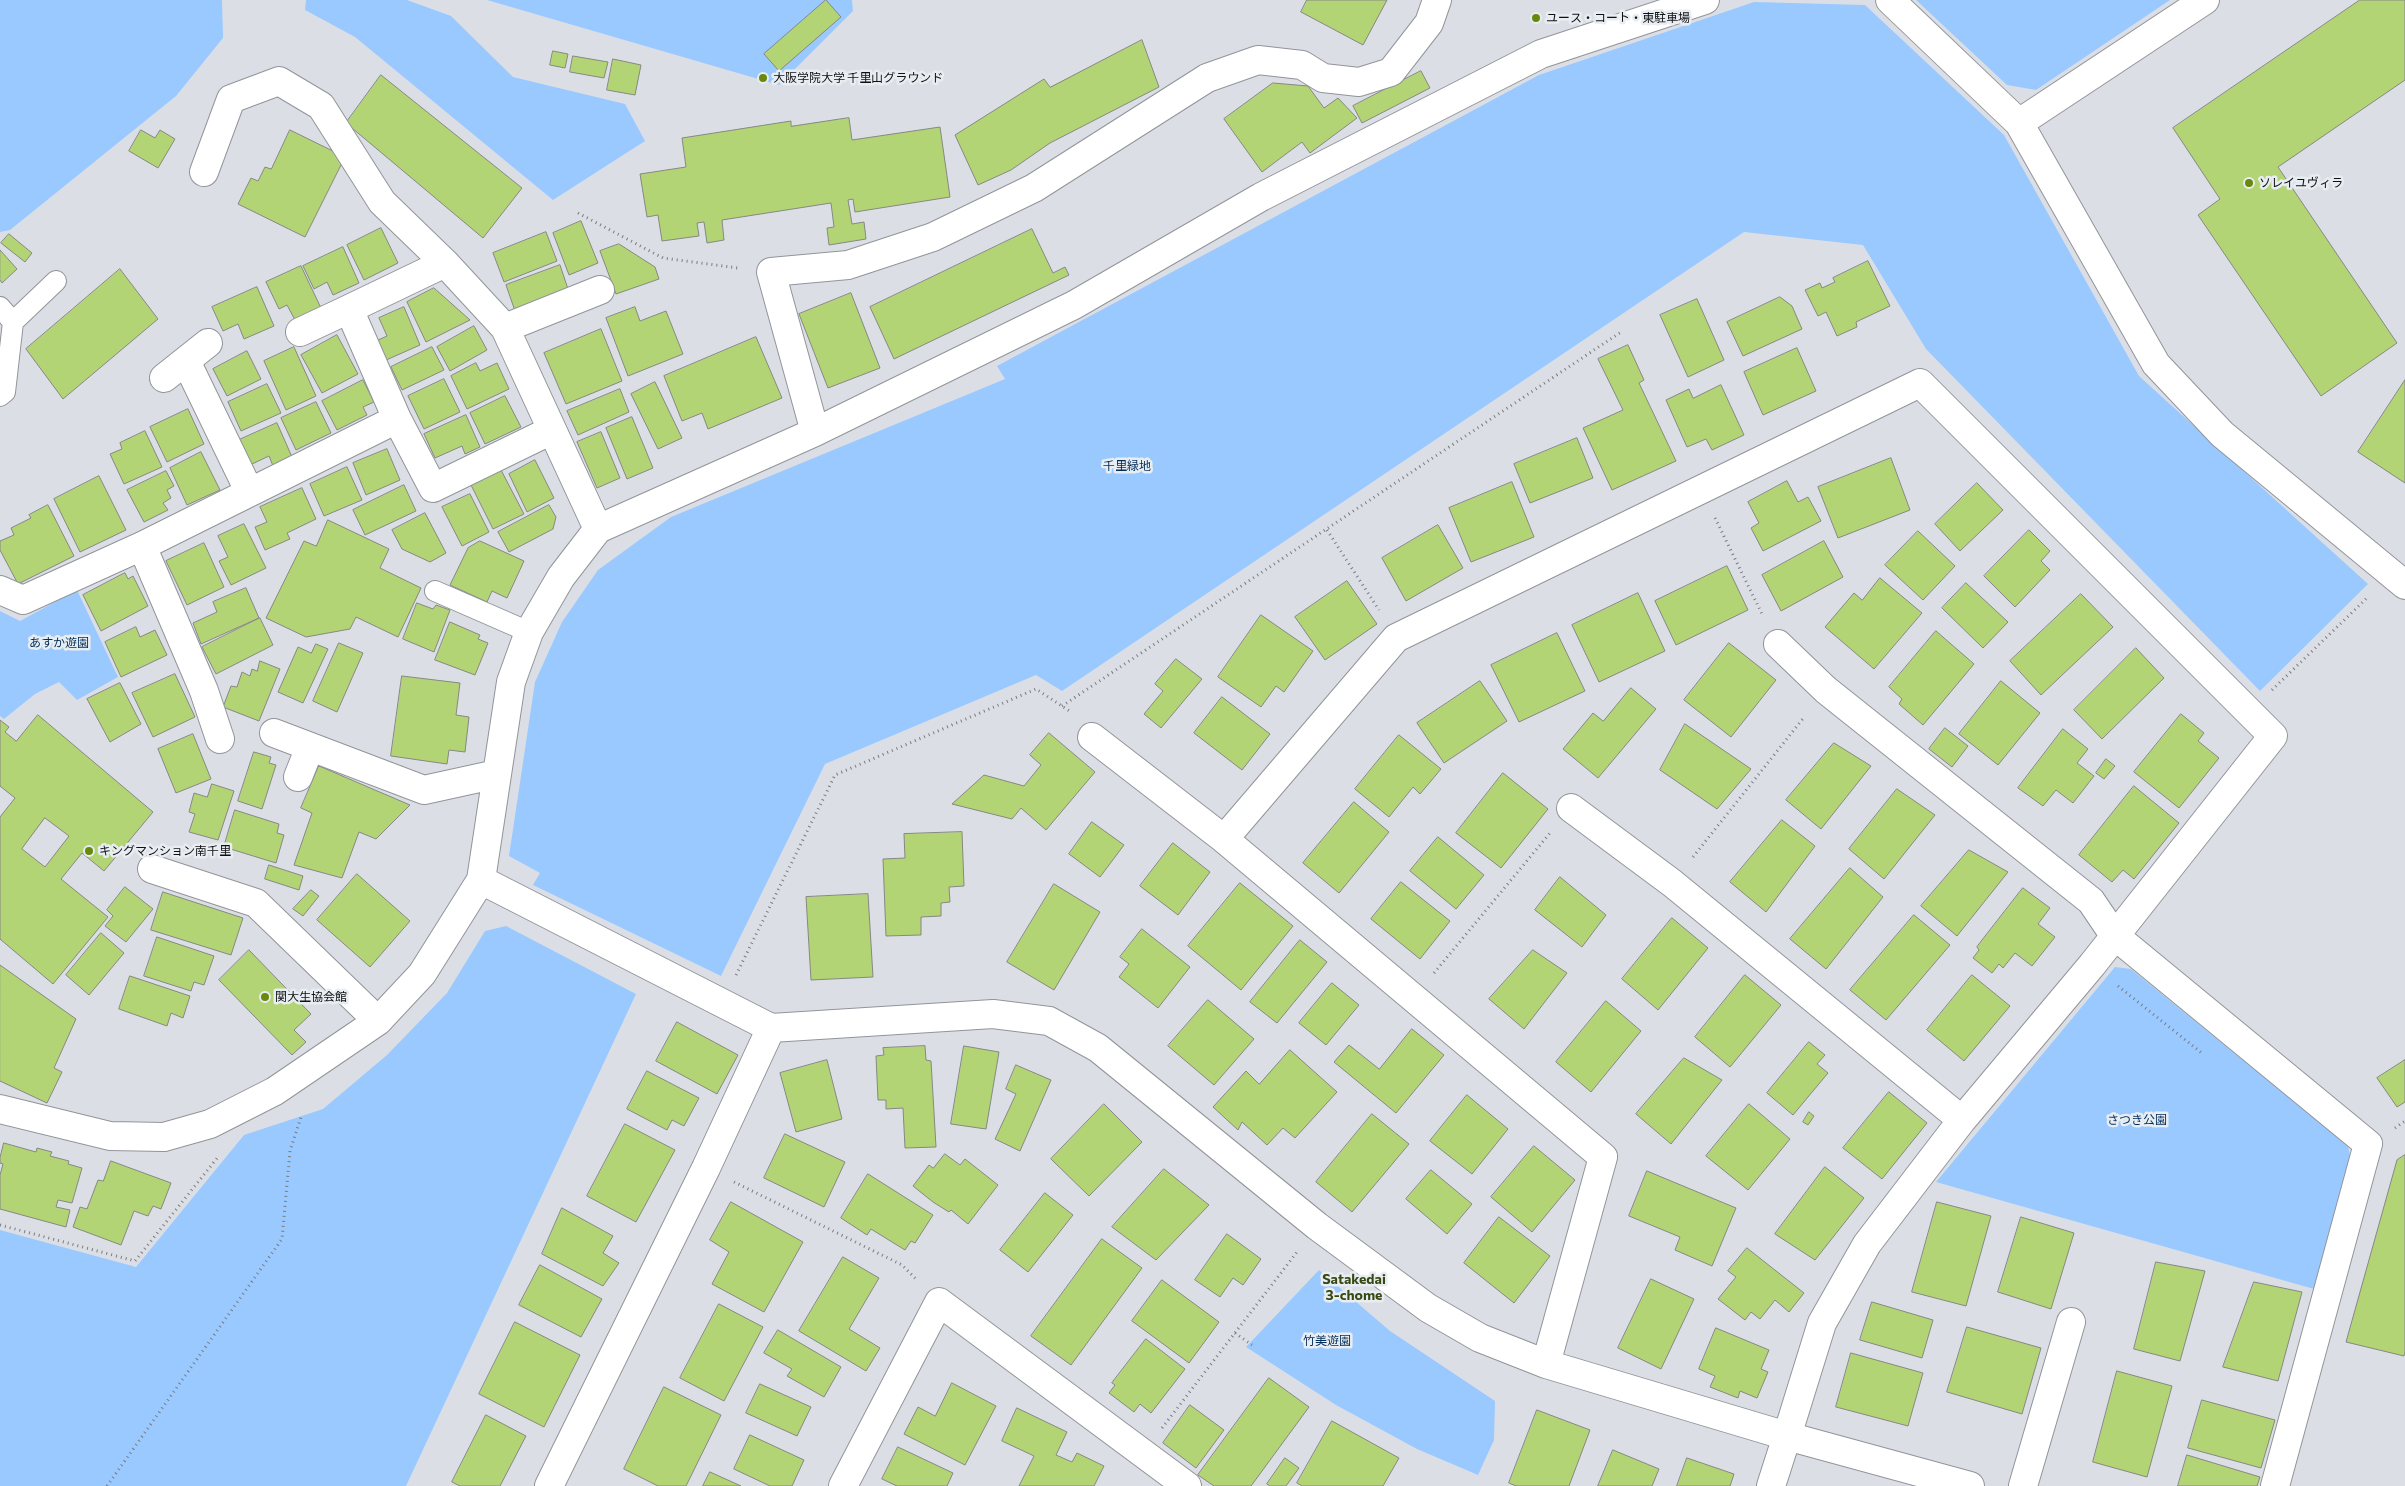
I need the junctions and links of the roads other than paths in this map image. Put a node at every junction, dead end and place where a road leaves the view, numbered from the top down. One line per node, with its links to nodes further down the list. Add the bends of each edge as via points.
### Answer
1 (1437, 0): 20 (street, via 1429,23 1391,72 1359,82 1323,78 1302,65 1258,60 1207,78 1034,188 933,237 848,265 771,272)
2 (1705, 0): 20 (street, via 1541,54 1260,197 1074,305)
3 (1890, 0): 5 (street)
4 (2205, 0): 5 (street)
5 (2018, 123): 24 (street, via 2156,364 2222,434)
6 (204, 172): 7 (street, via 231,99 279,80 321,106 382,202)
7 (445, 263): 10 (street); 12 (street)
8 (56, 281): 11 (lane)
9 (600, 290): 12 (street)
10 (349, 309): 13 (street); 18 (street)
11 (6, 315): 17 (lane, via 4,392)
12 (505, 328): 19 (street)
13 (300, 332)
14 (208, 343): 15 (street)
15 (186, 361): 16 (street); 21 (street)
16 (164, 378)
17 (0, 396)
18 (397, 419): 19 (street, via 433,488); 21 (street)
19 (552, 430): 22 (street)
20 (816, 432): 22 (street)
21 (249, 491): 23 (street)
22 (598, 529): 27 (street, via 561,577)
23 (142, 546): 25 (street, via 22,600); 31 (street, via 204,690)
24 (2405, 585)
25 (0, 590)
26 (434, 591): 27 (lane)
27 (529, 632): 33 (street, via 511,682)
28 (1778, 644): 39 (street, via 1826,690 2091,901)
29 (274, 733): 32 (street)
30 (1092, 737): 36 (street)
31 (220, 739)
32 (310, 747): 33 (street, via 424,790); 34 (street)
33 (497, 774): 38 (street)
34 (298, 777)
35 (1571, 808): 43 (street, via 1672,883)
36 (1224, 840): 39 (street, via 1396,638 1920,383 2273,736); 45 (street, via 1603,1157)
37 (152, 869): 40 (street, via 256,903)
38 (480, 880): 40 (street, via 422,974); 41 (street)
39 (2114, 935): 43 (street); 53 (street, via 2368,1144)
40 (378, 1021): 42 (street, via 275,1091 210,1124 164,1137 110,1136)
41 (771, 1028): 45 (street, via 994,1014 1049,1021 1098,1048 1317,1226 1428,1308 1480,1338); 47 (street, via 706,1168)
42 (0, 1109)
43 (1962, 1120): 46 (street, via 1867,1244 1822,1323)
44 (2071, 1322): 52 (street)
45 (1546, 1364): 46 (street)
46 (1787, 1436): 50 (street); 51 (street)
47 (549, 1486)
48 (843, 1486): 49 (street, via 939,1302)
49 (1187, 1486)
50 (1771, 1486)
51 (1970, 1486)
52 (2022, 1486)
53 (2275, 1486)

